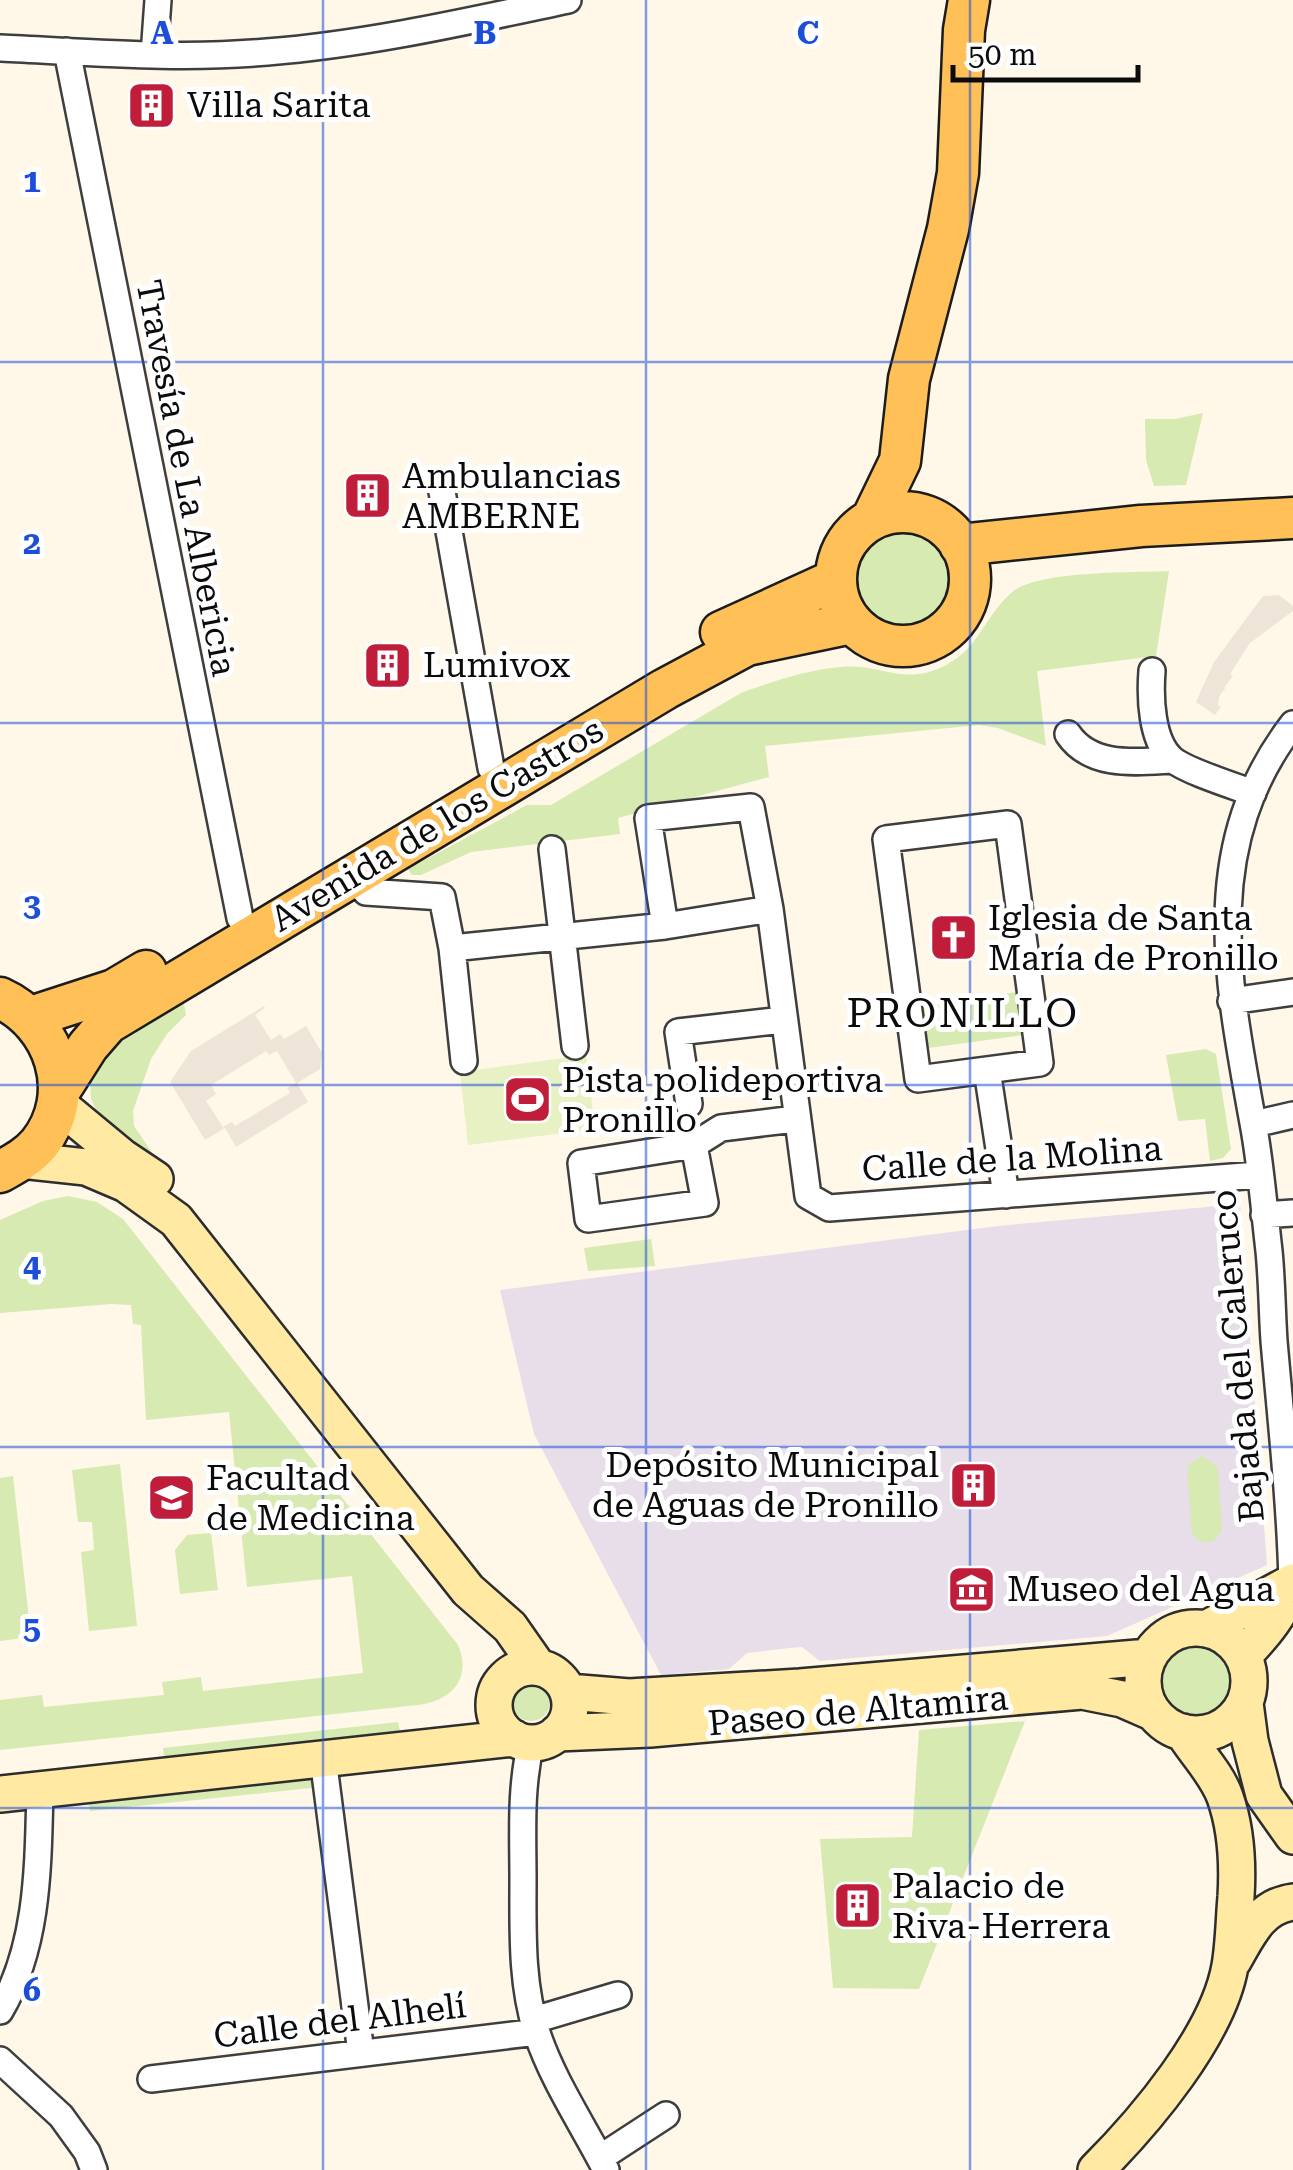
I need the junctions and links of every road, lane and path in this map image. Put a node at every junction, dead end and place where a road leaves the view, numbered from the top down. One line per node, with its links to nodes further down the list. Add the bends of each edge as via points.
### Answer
1 (158, 0): 6 (street)
2 (568, 0): 6 (street, via 318,47)
3 (962, 10): 7 (main road, via 958,174 909,379)
4 (0, 48): 5 (street)
5 (67, 52): 6 (street); 25 (street, Travesía de La Albericia)
6 (154, 55)
7 (900, 462): 10 (main road); 11 (main road)
8 (442, 486): 20 (street, Avenida de los Castros)
9 (1293, 518): 11 (main road)
10 (872, 520): 11 (main road, via 914,513); 13 (main road, via 845,544)
11 (948, 532): 14 (main road, via 968,564)
12 (1293, 536): 14 (main road, via 1028,556)
13 (836, 580): 15 (main road); 20 (main road, Avenida de los Castros, via 703,640)
14 (970, 585): 15 (main road, via 956,621 924,643 885,644)
15 (852, 623): 23 (main road, Avenida de los Castros, via 747,645 704,666)
16 (1152, 671): 19 (street, via 1156,730)
17 (1293, 724): 21 (street, Bajada del Caleruco)
18 (1068, 734): 19 (street, via 1078,749 1121,763)
19 (1172, 760): 21 (street)
20 (491, 768): 25 (main road, Avenida de los Castros)
21 (1253, 793): 31 (street, Bajada del Caleruco, via 1229,890)
22 (552, 849): 27 (street)
23 (354, 875): 28 (street, via 366,892 442,897); 36 (main road, Avenida de los Castros, via 108,1023)
24 (770, 909): 26 (street); 26 (street, Calle de la Molina, via 751,807 648,818); 32 (street, Calle de la Molina)
25 (240, 918): 30 (main road, Avenida de los Castros, via 114,990)
26 (665, 926): 27 (street)
27 (562, 936): 28 (street); 33 (street)
28 (452, 948): 34 (street)
29 (1293, 992): 31 (street)
30 (12, 1001): 36 (main road, via 53,1051)
31 (1232, 1001): 40 (street, Bajada del Caleruco)
32 (784, 1020): 37 (street, via 678,1032); 39 (street, Calle de la Molina)
33 (575, 1046)
34 (464, 1061)
35 (987, 1070): 35 (street, via 1040,1063 1008,824 886,840 918,1079); 44 (street)
36 (59, 1097): 42 (main road, Avenida de los Castros, via 38,1145); 47 (main road, via 98,1139 154,1178)
37 (690, 1104)
38 (1293, 1115): 40 (street)
39 (796, 1119): 41 (street, via 722,1128); 44 (street, Calle de la Molina, via 808,1196 830,1208)
40 (1254, 1124): 43 (street, Bajada del Caleruco)
41 (694, 1146): 41 (street, via 582,1163 588,1219 705,1203)
42 (11, 1166): 47 (main road, via 86,1167 126,1184)
43 (1258, 1174): 44 (street, Calle de la Molina); 46 (street, Bajada del Caleruco)
44 (1006, 1195)
45 (1293, 1213): 46 (street)
46 (1264, 1215): 48 (street, Bajada del Caleruco)
47 (176, 1220): 49 (main road)
48 (1292, 1565): 50 (main road); 54 (main road, via 1284,1605)
49 (468, 1590): 53 (main road, via 510,1627); 55 (main road)
50 (1206, 1628): 52 (main road, via 1173,1634); 54 (main road, via 1228,1638)
51 (1293, 1632): 54 (main road)
52 (1149, 1657): 56 (main road, Paseo de Altamira, via 752,1690 629,1697); 57 (main road, via 1144,1686)
53 (538, 1667): 55 (main road, via 520,1668); 56 (main road)
54 (1246, 1680): 57 (main road, via 1230,1723 1208,1733); 63 (main road, via 1250,1741 1264,1795)
55 (499, 1690): 58 (main road, via 498,1722); 59 (main road, via 468,1724)
56 (568, 1692): 58 (main road, via 569,1713)
57 (1169, 1723): 58 (main road, Paseo de Altamira, via 1122,1699 1082,1691); 65 (main road, via 1224,1796 1237,1878)
58 (534, 1738): 59 (main road, Paseo de Altamira); 68 (street, via 524,1774 522,1940)
59 (428, 1748): 60 (main road, Paseo de Altamira)
60 (323, 1758): 61 (main road, Paseo de Altamira); 69 (street)
61 (40, 1789): 62 (main road, Paseo de Altamira); 67 (street, via 33,1910 19,1970)
62 (0, 1794)
63 (1293, 1836)
64 (1293, 1902): 65 (main road, via 1262,1915)
65 (1230, 1968): 75 (main road, via 1194,2048)
66 (618, 1995): 68 (street, Calle del Alhelí)
67 (0, 2011)
68 (536, 2026): 69 (street, Calle del Alhelí); 73 (street)
69 (361, 2053): 71 (street, Calle del Alhelí)
70 (0, 2060): 74 (street, via 61,2116)
71 (151, 2079)
72 (666, 2114): 73 (street)
73 (603, 2164)
74 (94, 2170)
75 (1096, 2170)

